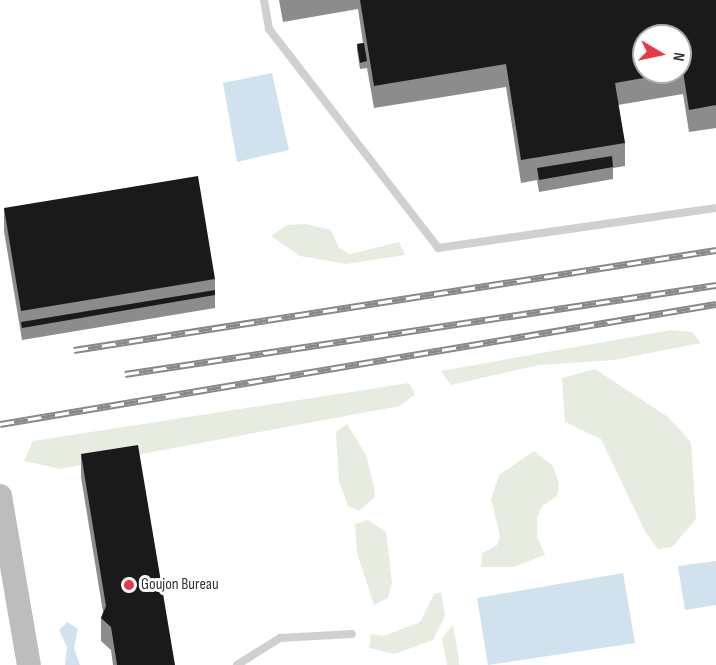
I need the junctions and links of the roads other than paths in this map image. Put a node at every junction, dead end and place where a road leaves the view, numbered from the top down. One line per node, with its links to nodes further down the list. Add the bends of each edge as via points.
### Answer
1 (264, 0): 2 (lane, via 268,29 438,248)
2 (716, 208)
3 (0, 496): 4 (street)
4 (4, 548): 6 (street)
5 (352, 634): 7 (lane, via 280,638)
6 (29, 665)
7 (237, 665)

